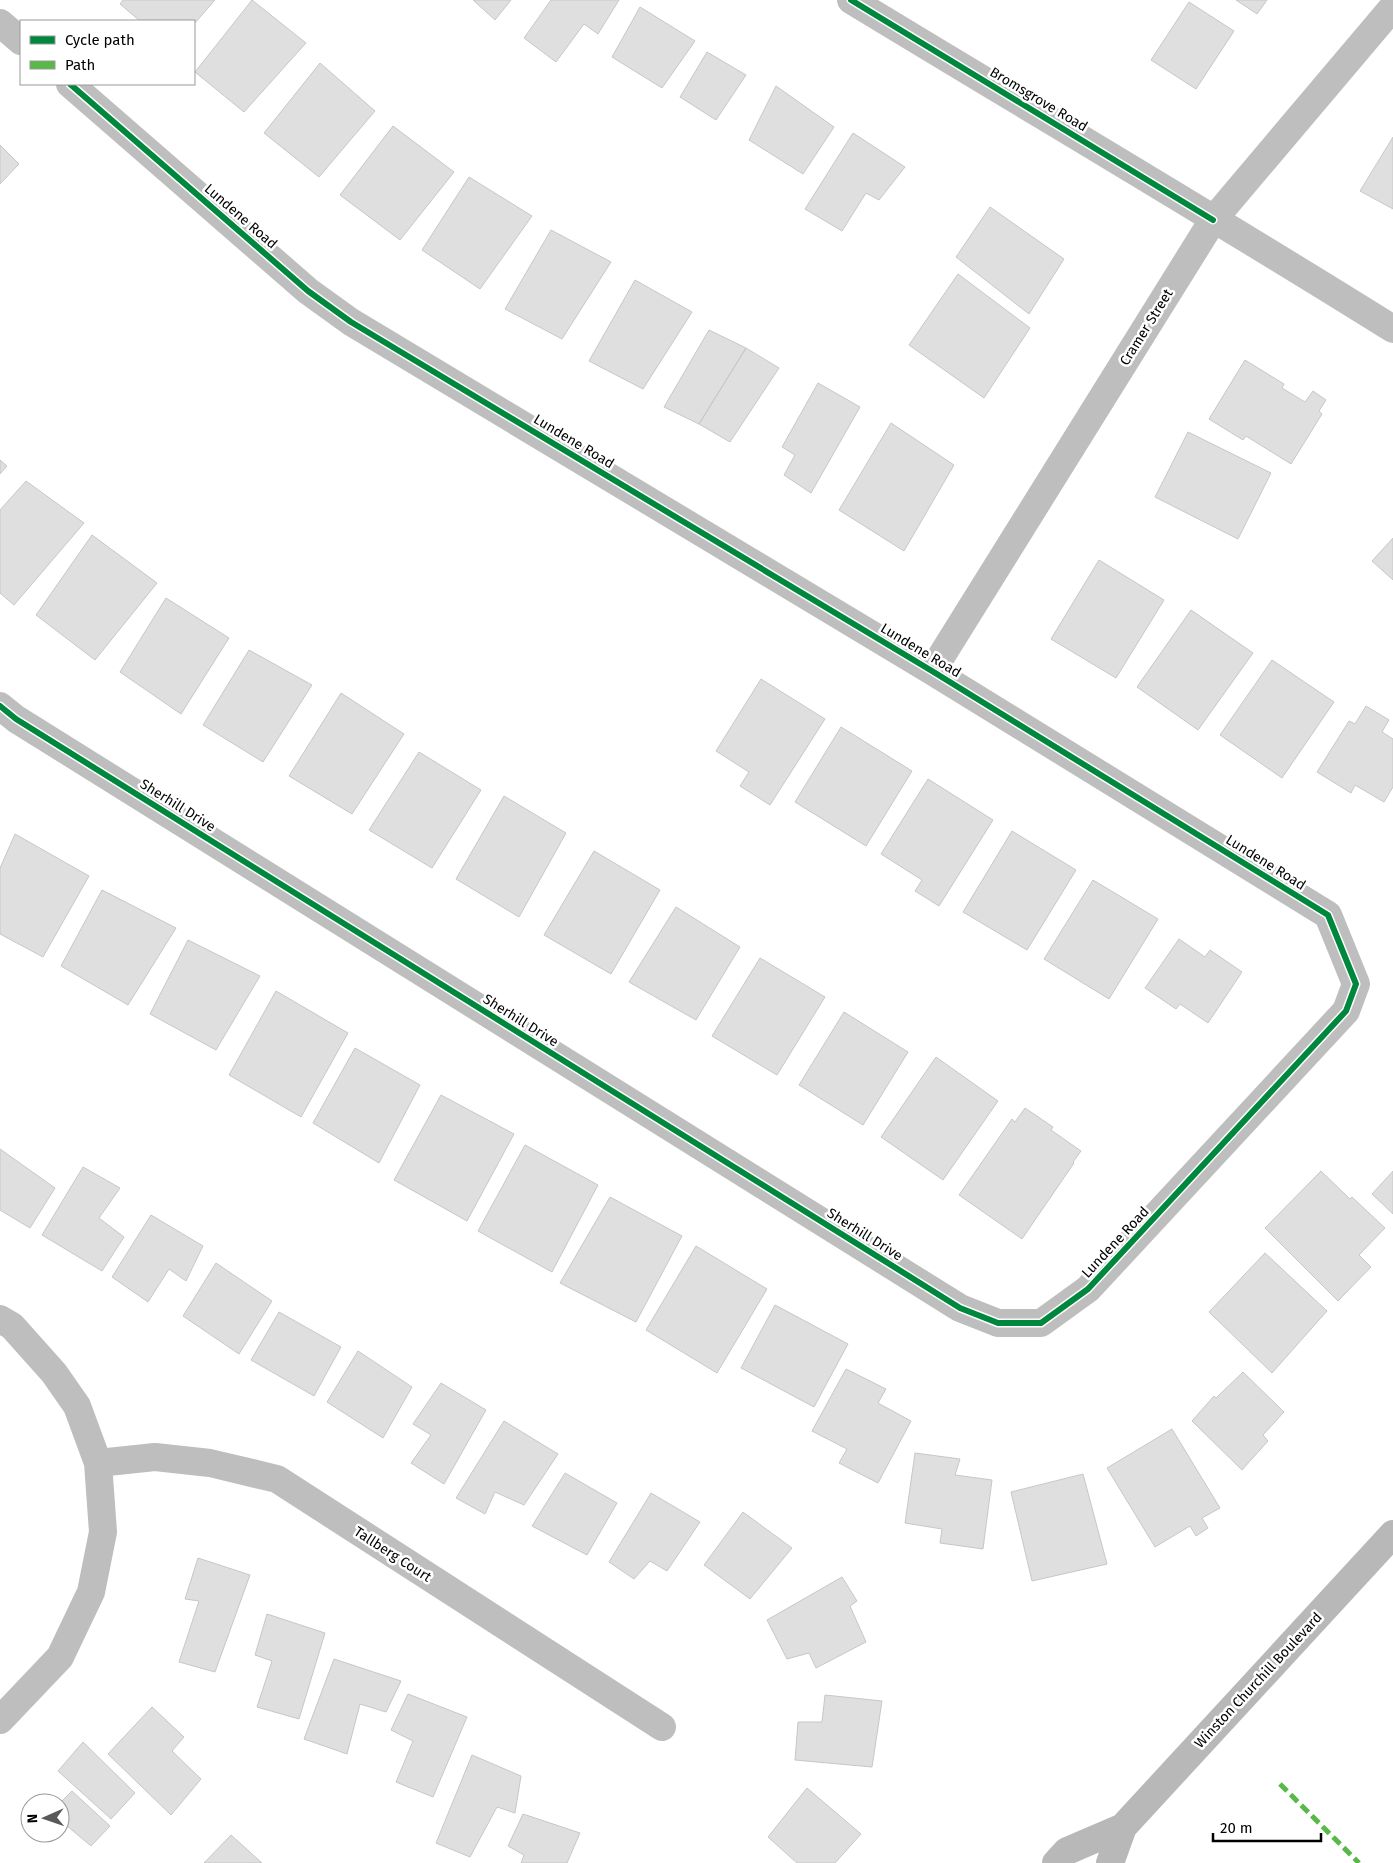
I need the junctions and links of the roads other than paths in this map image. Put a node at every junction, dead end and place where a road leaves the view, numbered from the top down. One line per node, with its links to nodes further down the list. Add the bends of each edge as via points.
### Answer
1 (851, 0): 6 (street, Bromsgrove Road)
2 (1393, 7): 6 (street, Cramer Street)
3 (0, 23): 4 (street)
4 (20, 40)
5 (71, 85): 8 (street, Lundene Road, via 308,291 351,322)
6 (1213, 220): 7 (street, Bromsgrove Road); 8 (street, Cramer Street)
7 (1393, 329)
8 (932, 670): 11 (street, Lundene Road, via 1328,915 1356,984 1346,1011 1088,1289)
9 (0, 706): 11 (street, Sherhill Drive, via 16,719 960,1308 998,1323)
10 (0, 1318): 12 (street, via 12,1326 54,1373 77,1406)
11 (1041, 1323)
12 (98, 1463): 14 (street, via 103,1532 91,1592 60,1658); 15 (street, Tallberg Court, via 155,1457 210,1463 277,1479)
13 (1393, 1534): 16 (main road, Winston Churchill Boulevard)
14 (0, 1720)
15 (662, 1727)
16 (1123, 1827): 17 (main road, Winston Churchill Boulevard, via 1067,1851); 18 (main road, Winston Churchill Boulevard)
17 (1056, 1863)
18 (1110, 1863)

